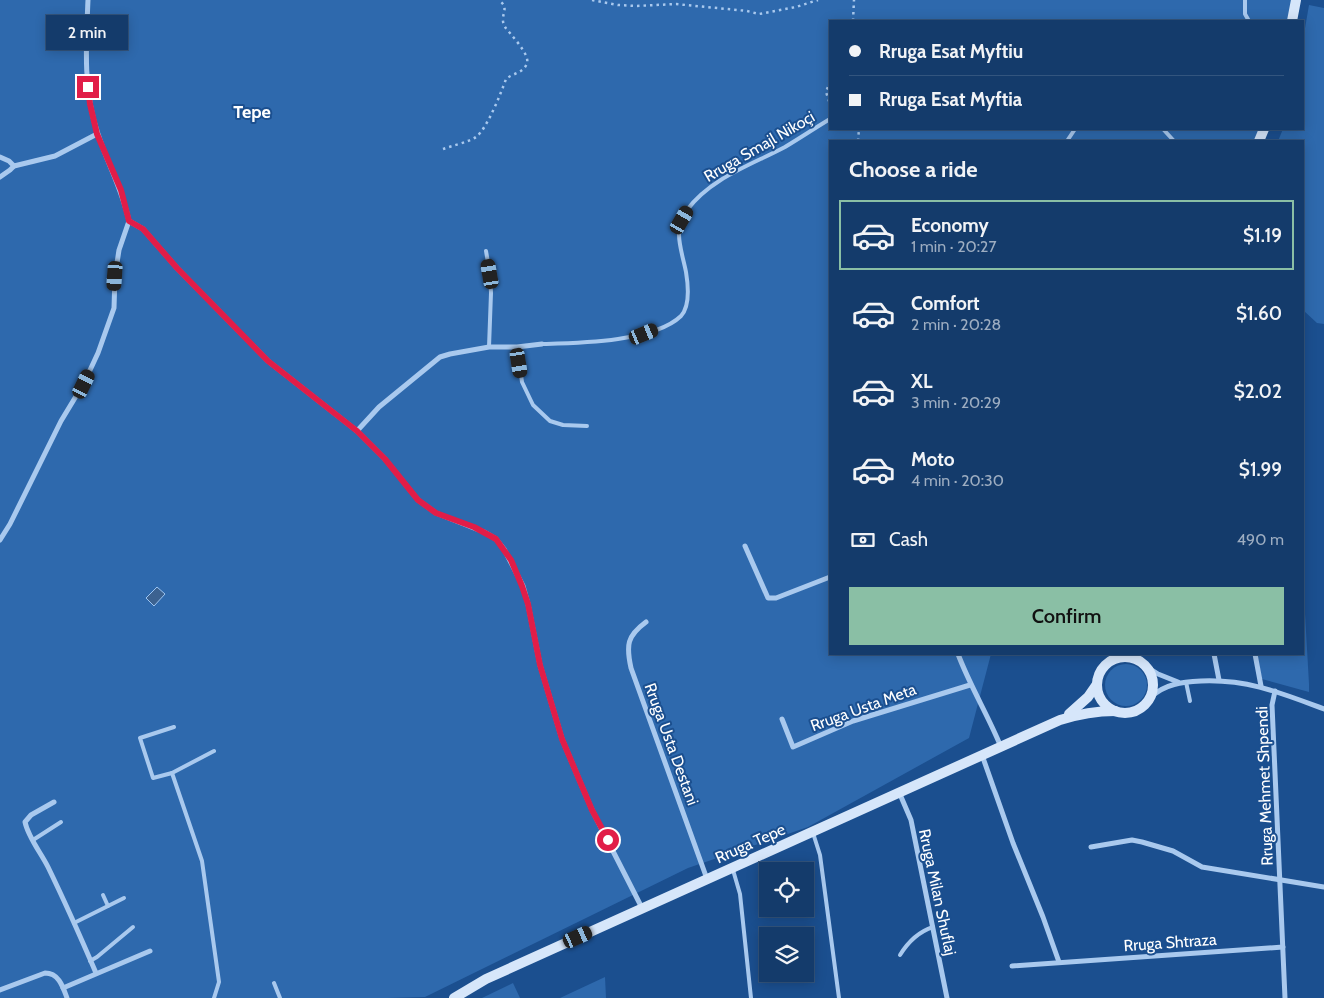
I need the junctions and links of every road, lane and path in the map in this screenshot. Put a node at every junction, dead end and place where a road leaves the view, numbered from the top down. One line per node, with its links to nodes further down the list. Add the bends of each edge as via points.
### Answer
1 (88, 0): 15 (street, via 88,87)
2 (498, 0): 17 (path, via 505,6 504,25 521,48 527,64 506,79 486,124 477,136)
3 (592, 0): 4 (path, via 628,6 676,4 759,14 796,8)
4 (818, 0)
5 (854, 0): 8 (path)
6 (1245, 0): 9 (lane)
7 (1296, 0): 10 (main road)
8 (853, 20)
9 (1249, 20)
10 (1292, 20)
11 (829, 84): 12 (path, via 826,92)
12 (829, 101)
13 (829, 120): 23 (lane, Rruga Smajl Nikoçi, via 734,172 687,210 678,232 688,286 682,315 644,334)
14 (1164, 130): 16 (lane)
15 (97, 134): 19 (street, via 55,156); 21 (street, via 121,190)
16 (1173, 140)
17 (443, 149)
18 (0, 157): 19 (street)
19 (14, 166): 20 (street)
20 (0, 177)
21 (129, 221): 27 (street, via 143,229 268,361); 28 (street, via 119,250 114,308 98,354)
22 (486, 251): 24 (lane, via 490,274)
23 (542, 344): 25 (street, Rruga Smajl Nikoçi)
24 (489, 347): 25 (street, Rruga Smajl Nikoçi); 27 (street, Rruga Smajl Nikoçi, via 440,358 413,378)
25 (517, 347): 26 (lane, via 522,382 533,404 550,421)
26 (587, 426)
27 (357, 431): 70 (street, via 418,500 436,513 496,539 511,560 528,604 540,665 562,739 592,810)
28 (0, 540)
29 (745, 546): 30 (street, via 768,598 776,598)
30 (829, 577)
31 (646, 622): 64 (street, Rruga Usta Destani, via 635,630 629,642 631,668)
32 (958, 655): 43 (street)
33 (1110, 655): 37 (main road)
34 (1214, 655): 39 (street)
35 (1255, 655): 44 (street)
36 (1134, 656): 37 (main road, Rruga Tepe, via 1112,659); 38 (main road, Rruga Tepe)
37 (1106, 664): 42 (main road, Rruga Tepe)
38 (1147, 667): 40 (street, Rruga Tepe); 46 (main road, via 1152,676)
39 (1219, 680): 41 (street, Rruga Tepe); 44 (street, Rruga Tepe)
40 (1178, 682): 41 (street, Rruga Tepe); 46 (street, Rruga Tepe)
41 (1186, 682): 47 (lane)
42 (1097, 684): 49 (main road, via 1102,701); 51 (main road, Rruga Tepe, via 1079,707)
43 (970, 685): 50 (street, Rruga Usta Meta, via 853,721 793,747); 53 (street)
44 (1261, 686): 45 (street, Rruga Tepe)
45 (1275, 691): 48 (street, Rruga Tepe); 65 (street, Rruga Mehmet Shpendi, via 1272,705)
46 (1150, 697): 49 (main road, Rruga Tepe, via 1136,711)
47 (1190, 701)
48 (1324, 709)
49 (1115, 711): 51 (main road, Rruga Tepe, via 1089,712)
50 (782, 720)
51 (1060, 720): 53 (main road, Rruga Tepe)
52 (174, 727): 56 (lane, via 140,738 153,778)
53 (1000, 747): 55 (main road, Rruga Tepe)
54 (214, 751): 56 (lane)
55 (982, 755): 57 (main road, Rruga Tepe); 78 (street)
56 (172, 773): 85 (lane, via 202,861 219,982)
57 (899, 792): 60 (main road, Rruga Tepe); 73 (street, Rruga Milan Shuflaj, via 911,820)
58 (54, 802): 61 (street, via 25,822)
59 (61, 822): 61 (lane)
60 (813, 831): 63 (main road, Rruga Tepe); 89 (lane, via 820,855)
61 (33, 840): 71 (street)
62 (1091, 848): 65 (street, via 1132,840 1173,851 1202,866)
63 (733, 868): 64 (main road, Rruga Tepe); 88 (lane, via 740,894)
64 (707, 879): 70 (main road, Rruga Tepe)
65 (1280, 880): 66 (street, Rruga Mehmet Shpendi); 74 (street, Rruga Mehmet Shpendi)
66 (1324, 887)
67 (103, 896): 69 (lane)
68 (124, 898): 69 (lane)
69 (108, 906): 71 (lane)
70 (642, 908): 87 (main road, Rruga Tepe, via 486,979)
71 (74, 923): 77 (street)
72 (133, 927): 77 (lane)
73 (933, 927): 76 (lane, via 910,941); 90 (street, Rruga Milan Shuflaj)
74 (1282, 947): 78 (street, Rruga Shtraza); 91 (street, Rruga Mehmet Shpendi)
75 (150, 951): 80 (street)
76 (900, 955)
77 (90, 961): 80 (street)
78 (1059, 962): 79 (street, Rruga Shtraza)
79 (1012, 966)
80 (96, 974): 82 (street)
81 (274, 983): 86 (lane)
82 (63, 988): 83 (street, via 52,973 45,973); 84 (street)
83 (0, 990)
84 (67, 998)
85 (214, 998)
86 (280, 998)
87 (454, 998)
88 (751, 998)
89 (839, 998)
90 (947, 998)
91 (1285, 998)

